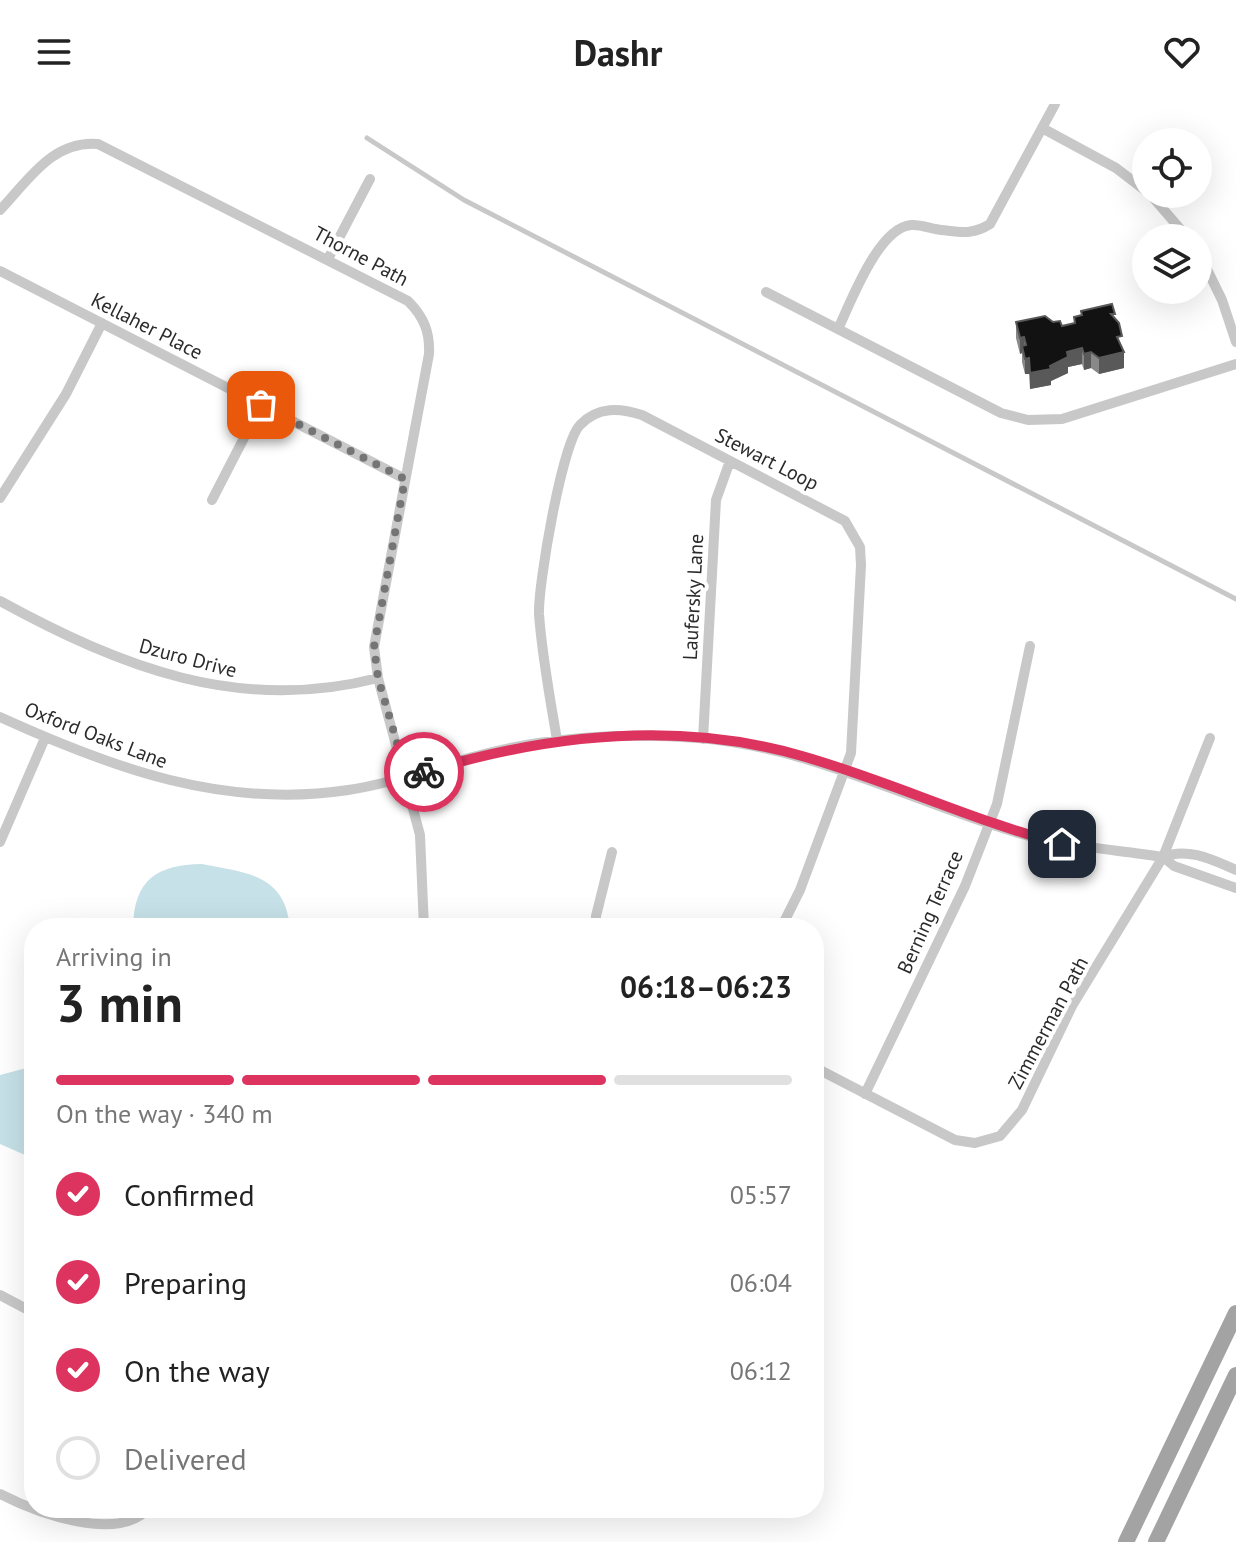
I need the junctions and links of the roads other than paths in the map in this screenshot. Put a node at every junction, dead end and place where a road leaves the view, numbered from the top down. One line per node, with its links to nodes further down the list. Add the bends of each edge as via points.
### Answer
1 (1055, 104): 2 (street)
2 (1042, 128): 5 (street); 14 (street, via 990,224 963,233 912,225 896,229 874,257)
3 (367, 138): 22 (lane, via 464,200)
4 (370, 179): 9 (street)
5 (1132, 180)
6 (1161, 208): 8 (street)
7 (0, 210): 9 (street, Thorne Path, via 57,151 98,144)
8 (1176, 224)
9 (328, 259): 19 (street, Thorne Path, via 408,301 428,330 429,354)
10 (0, 271): 13 (street, Kellaher Place)
11 (1212, 280): 15 (street)
12 (766, 292): 14 (street)
13 (102, 323): 17 (street, Kellaher Place); 20 (street, via 66,394)
14 (838, 329): 16 (street, via 1001,413 1028,420 1062,419)
15 (1236, 342)
16 (1236, 364)
17 (261, 405): 19 (street, Kellaher Place); 21 (street)
18 (730, 461): 29 (street, Laufersky Lane, via 716,500); 30 (street, Stewart Loop, via 642,415 619,409 591,416 573,434 539,602); 31 (street, Stewart Loop, via 845,521 860,547 851,753)
19 (405, 479): 25 (street, Thorne Path, via 376,627)
20 (0, 498)
21 (212, 500)
22 (1236, 599)
23 (0, 601): 25 (street, Dzuro Drive, via 104,652 193,682 241,691 291,691)
24 (1030, 646): 33 (street, Berning Terrace)
25 (378, 678): 32 (street, Thorne Path)
26 (0, 717): 27 (street, Oxford Oaks Lane)
27 (45, 738): 32 (street, Oxford Oaks Lane, via 147,776 222,792 326,793); 34 (street)
28 (1210, 738): 36 (street, Zimmerman Path)
29 (703, 739): 30 (street, Oxford Oaks Lane, via 624,735); 31 (street, Oxford Oaks Lane, via 781,751)
30 (557, 740): 32 (street, Oxford Oaks Lane)
31 (845, 769): 33 (street, Oxford Oaks Lane); 41 (street, Stewart Loop)
32 (407, 777): 39 (street, Thorne Path, via 420,835)
33 (989, 823): 36 (street, Oxford Oaks Lane, via 1062,844); 43 (street, Berning Terrace, via 965,886)
34 (0, 842)
35 (612, 852): 40 (street)
36 (1163, 857): 37 (street, Oxford Oaks Lane, via 1190,853); 38 (street, Oxford Oaks Lane); 43 (street, Zimmerman Path, via 1072,1006 1022,1110 1000,1136 975,1143 955,1140)
37 (1236, 870)
38 (1236, 888)
39 (424, 918)
40 (596, 918)
41 (786, 918)
42 (824, 1072): 43 (street, Zimmerman Path)
43 (865, 1094)
44 (0, 1295): 45 (street)
45 (24, 1308)
46 (1236, 1313): 47 (main road)
47 (1214, 1358): 48 (main road); 56 (main road)
48 (1236, 1369)
49 (1236, 1375): 57 (main road)
50 (0, 1494): 51 (street)
51 (24, 1506)
52 (47, 1518): 54 (street)
53 (142, 1518): 55 (street)
54 (84, 1537)
55 (116, 1537)
56 (1126, 1542)
57 (1156, 1542)

